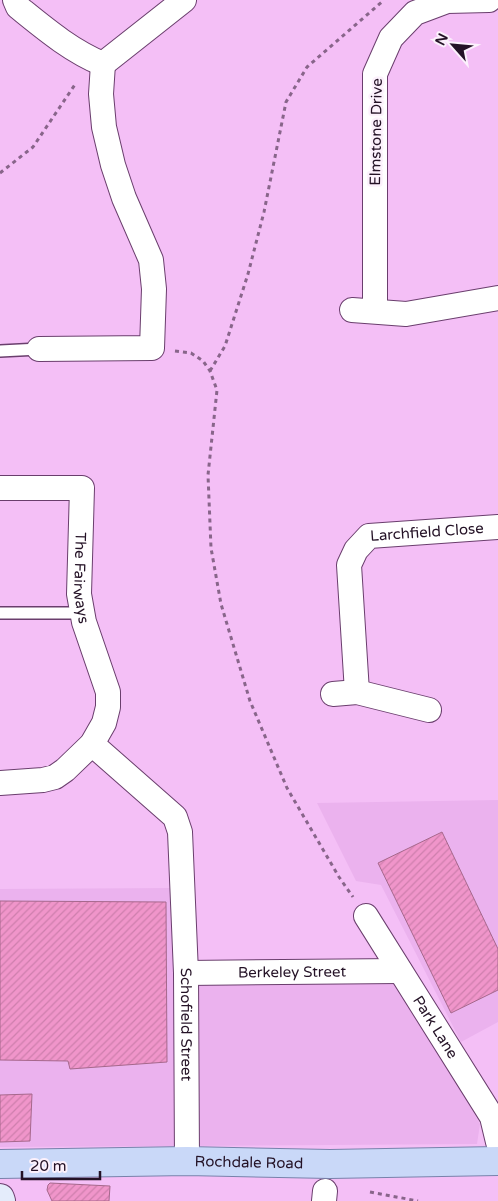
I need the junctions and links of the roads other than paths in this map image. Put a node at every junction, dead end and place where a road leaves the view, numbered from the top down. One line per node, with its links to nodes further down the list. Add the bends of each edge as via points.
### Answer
1 (15, 0): 4 (street, via 18,7 54,36)
2 (184, 0): 4 (street)
3 (489, 0): 7 (street, Elmstone Drive, via 447,1 415,13 391,38 375,74)
4 (97, 62): 8 (street, via 104,127 113,165 151,260 154,289 152,348)
5 (498, 298): 7 (street, via 406,314)
6 (352, 310): 7 (street)
7 (375, 311)
8 (39, 349): 9 (lane)
9 (0, 352)
10 (0, 488): 13 (street, The Fairways, via 82,488 79,594)
11 (498, 527): 14 (street, Larchfield Close, via 369,536 356,550 349,565)
12 (0, 613): 13 (lane)
13 (82, 613): 17 (street, The Fairways, via 108,692 104,723)
14 (357, 692): 15 (street); 16 (street)
15 (333, 694)
16 (429, 710)
17 (92, 744): 18 (street, The Fairways, via 55,777); 21 (street, Schofield Street, via 176,817 180,832)
18 (0, 783)
19 (366, 916): 20 (street, Park Lane)
20 (400, 970): 21 (street, Berkeley Street); 22 (street, Park Lane, via 492,1116)
21 (186, 973): 23 (street, Schofield Street)
22 (498, 1142)
23 (187, 1161): 24 (main road, Rochdale Road, via 330,1164); 25 (main road, Rochdale Road)
24 (498, 1161)
25 (0, 1164)

